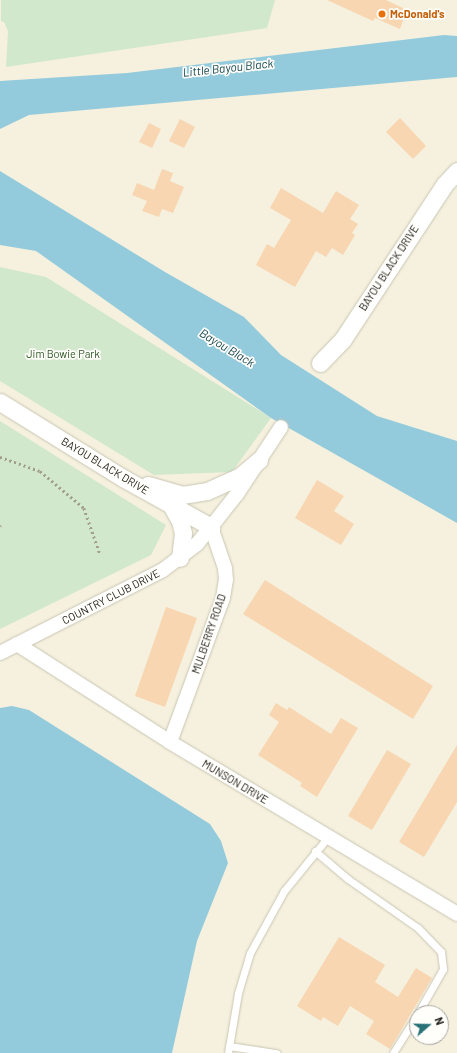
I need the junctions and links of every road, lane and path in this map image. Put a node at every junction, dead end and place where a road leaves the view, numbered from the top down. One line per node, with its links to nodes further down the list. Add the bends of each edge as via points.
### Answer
1 (457, 171): 2 (street, BAYOU BLACK DRIVE, via 444,184 343,339)
2 (320, 363)
3 (0, 402): 7 (street, BAYOU BLACK DRIVE)
4 (281, 427): 6 (street)
5 (0, 457): 10 (path, via 40,471 84,508)
6 (258, 460): 7 (street, via 230,482 194,493 182,494); 9 (street)
7 (123, 478): 8 (street, BAYOU BLACK DRIVE)
8 (171, 505): 9 (street, BAYOU BLACK DRIVE); 11 (street, via 183,533)
9 (212, 527): 11 (street, COUNTRY CLUB DRIVE); 14 (street, MULBERRY ROAD, via 225,568 223,598)
10 (100, 554)
11 (180, 558): 12 (street, COUNTRY CLUB DRIVE, via 147,580)
12 (17, 644): 13 (street, COUNTRY CLUB DRIVE); 14 (street, MUNSON DRIVE)
13 (0, 653)
14 (170, 742): 15 (street, MUNSON DRIVE)
15 (328, 838): 16 (lane); 17 (street, MUNSON DRIVE)
16 (315, 851): 18 (lane, via 348,879 418,928 441,952 443,969); 20 (lane, via 284,891 250,953 238,993)
17 (457, 914)
18 (423, 1005)
19 (409, 1028): 22 (lane)
20 (228, 1050): 21 (lane)
21 (276, 1053)
22 (393, 1053)

